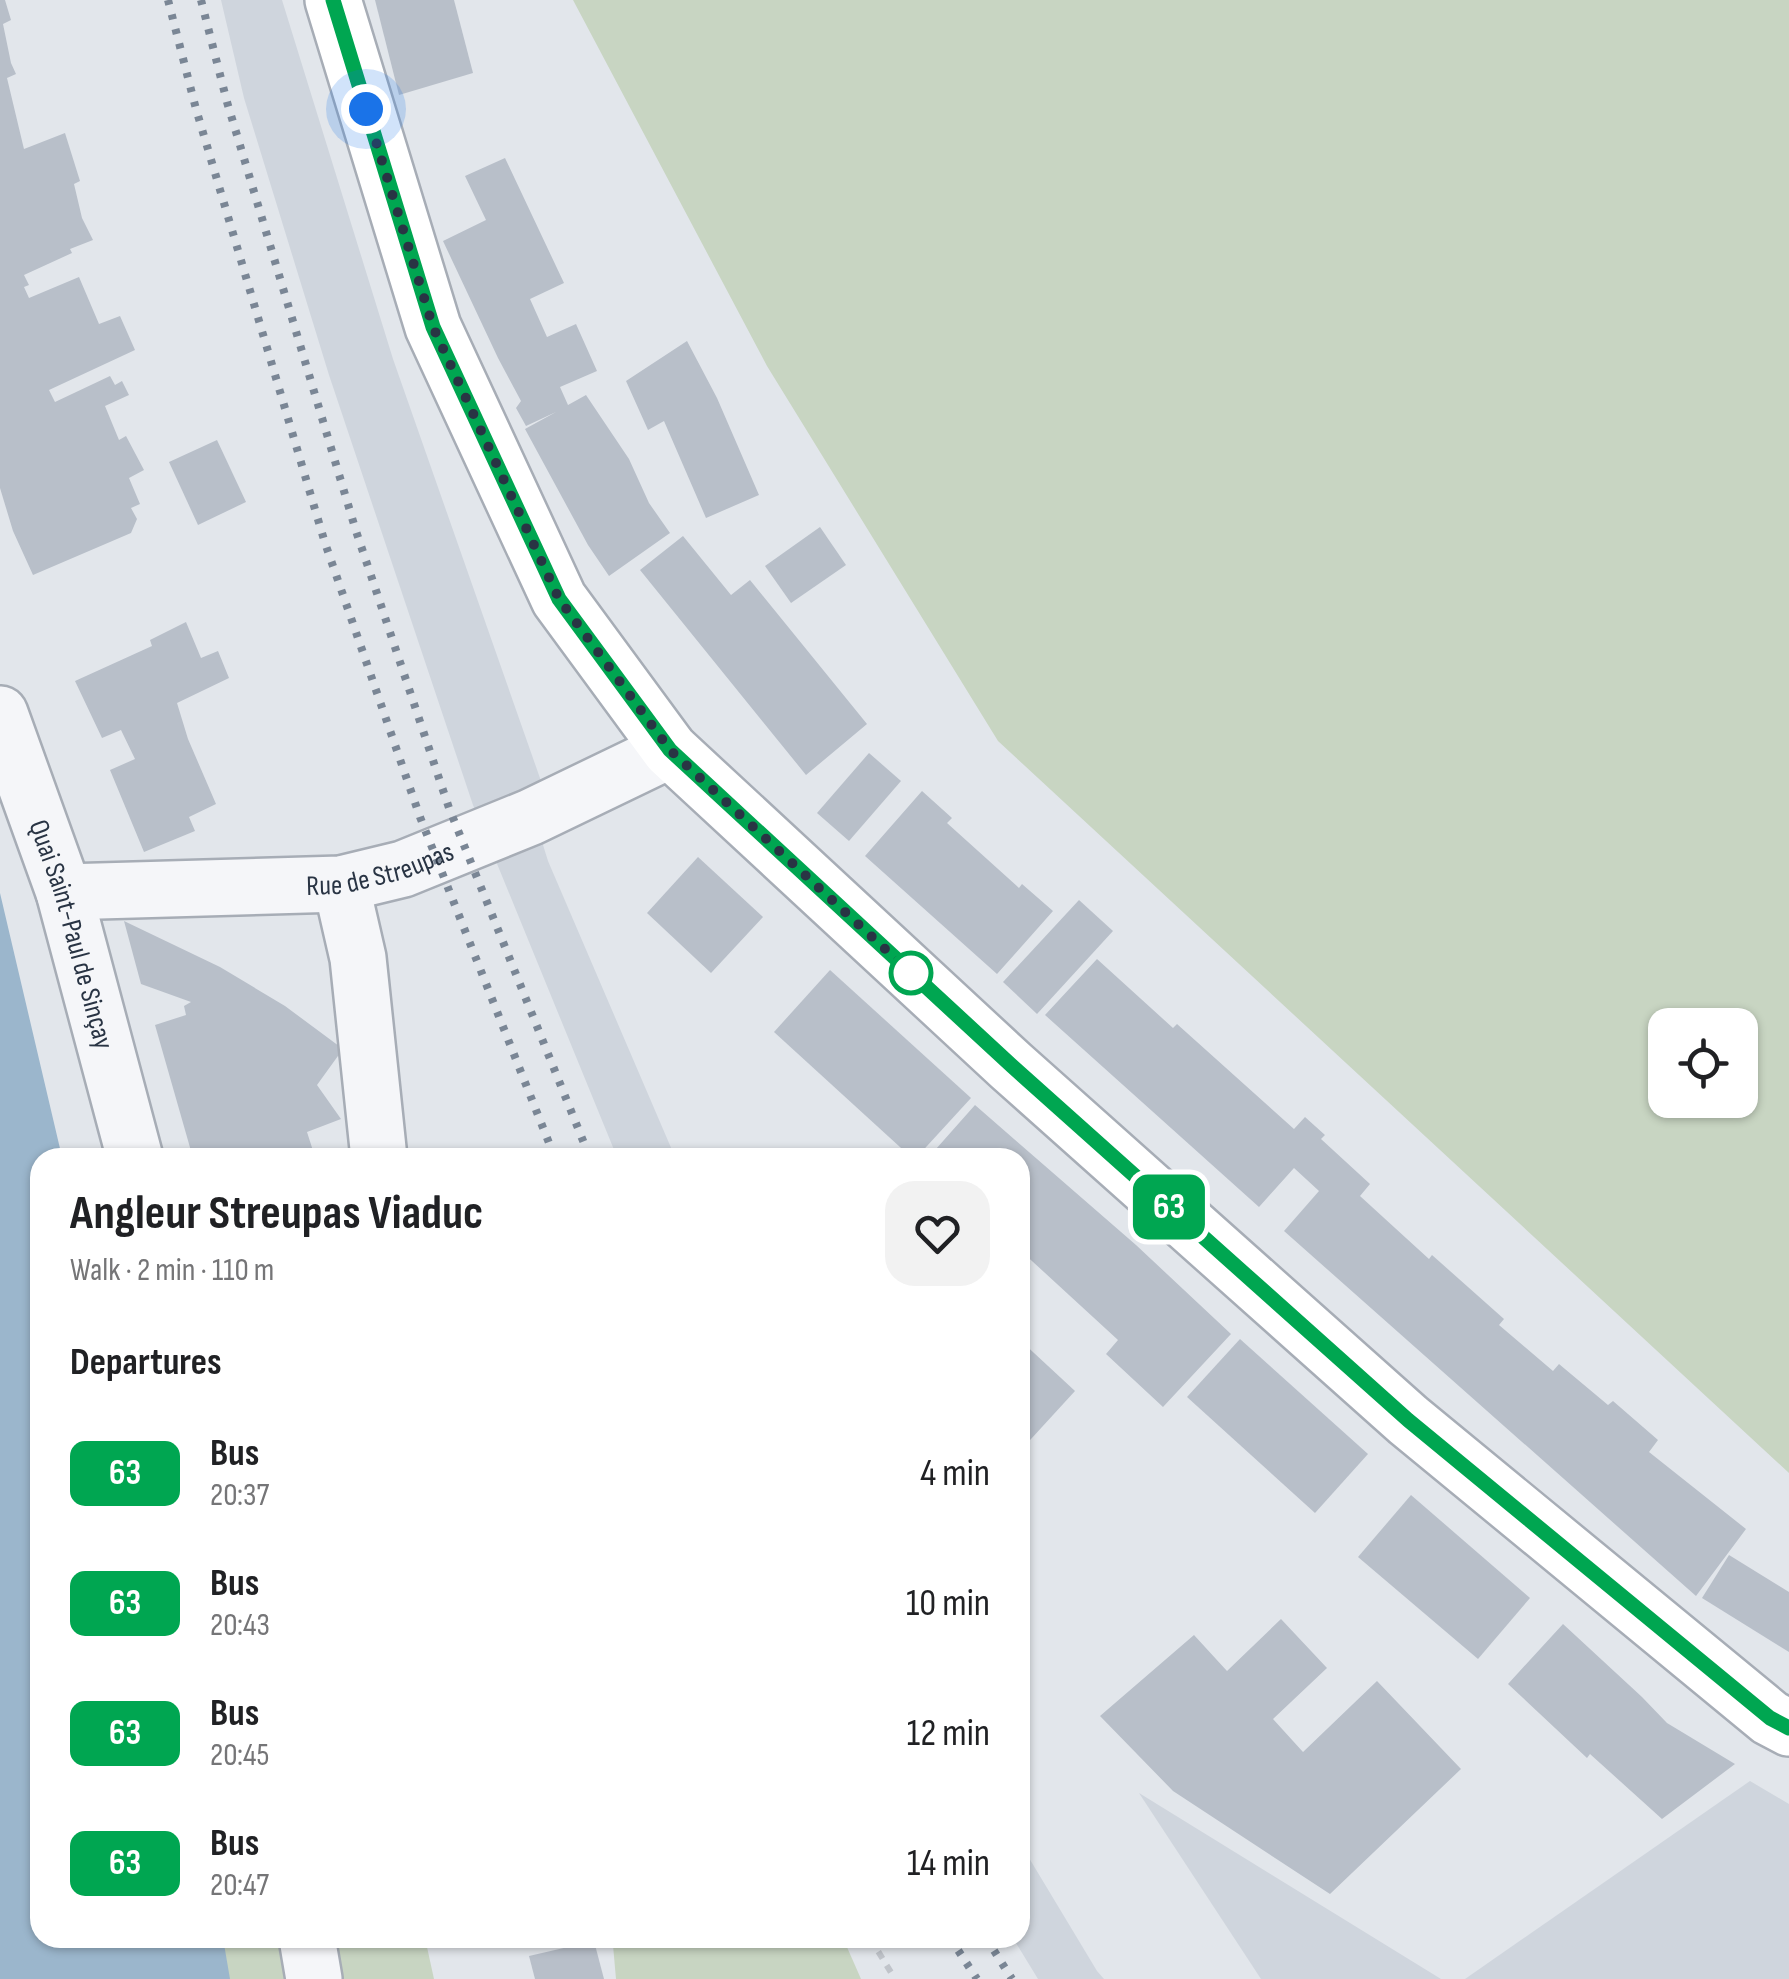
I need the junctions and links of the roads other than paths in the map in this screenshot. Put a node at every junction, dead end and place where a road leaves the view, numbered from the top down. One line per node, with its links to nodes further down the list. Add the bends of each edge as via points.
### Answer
1 (333, 0): 3 (main road, via 433,327 559,599)
2 (0, 714): 5 (street, Quai Saint-Paul de Sinçay)
3 (670, 750): 4 (street, Rue de Streupas, via 404,869); 8 (main road, via 1408,1420)
4 (341, 884): 5 (street, Rue de Streupas); 7 (street, via 358,958)
5 (64, 892): 6 (street, Quai Saint-Paul de Sinçay)
6 (132, 1148)
7 (379, 1148)
8 (1789, 1728)
9 (308, 1948): 10 (street)
10 (314, 1979)

